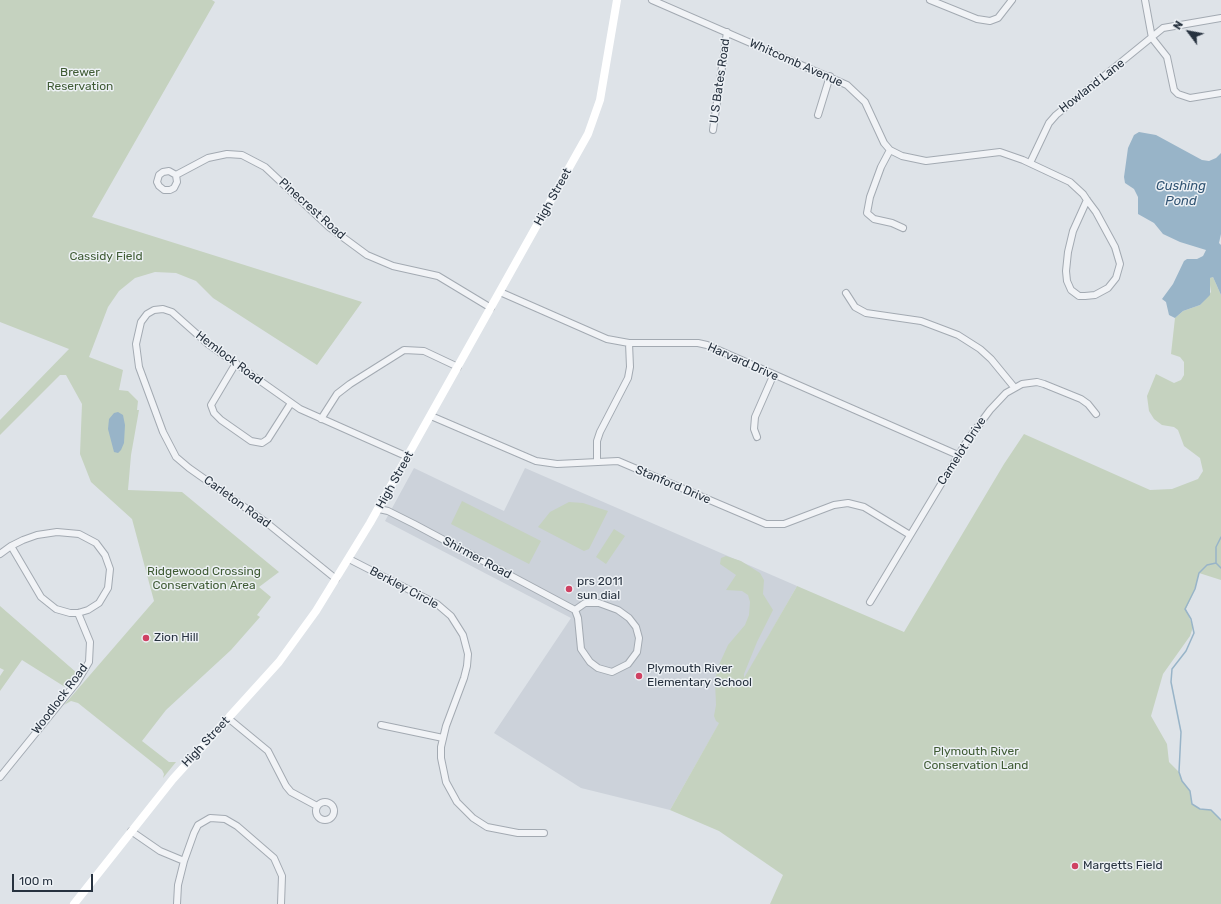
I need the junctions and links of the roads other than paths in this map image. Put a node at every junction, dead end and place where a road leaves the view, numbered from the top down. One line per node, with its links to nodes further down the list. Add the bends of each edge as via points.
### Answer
1 (617, 0): 18 (main road, High Street, via 604,83 591,126)
2 (652, 0): 7 (street, Whitcomb Avenue)
3 (931, 0): 4 (street, via 977,19 990,21 998,18)
4 (1012, 0)
5 (1145, 0): 8 (street)
6 (1221, 18): 8 (street, Howland Lane, via 1168,26)
7 (727, 32): 9 (street, Whitcomb Avenue); 12 (street, U S Bates Road)
8 (1152, 38): 10 (street, via 1167,57 1172,84 1178,94 1190,98); 14 (street, Howland Lane, via 1056,114)
9 (830, 76): 11 (street); 13 (street, Whitcomb Avenue, via 847,85 865,102 881,138)
10 (1221, 92)
11 (818, 115)
12 (713, 130)
13 (890, 150): 14 (street, via 918,161 1000,152); 17 (street, via 870,197 867,213 874,219)
14 (1030, 163): 16 (street, via 1070,182)
15 (176, 175): 20 (street, Pinecrest Road, via 208,158 227,154 242,155 265,167 329,227 367,255 393,266 438,276)
16 (1087, 200): 16 (street, via 1115,247 1120,264 1116,278 1108,288 1095,295 1079,296 1070,290 1066,271 1073,231)
17 (903, 228)
18 (500, 292): 20 (main road, High Street); 21 (street, Harvard Drive, via 594,335)
19 (846, 293): 25 (street, via 855,307 866,312 921,321 958,335 991,359)
20 (491, 308): 23 (main road, High Street)
21 (629, 343): 24 (street, Harvard Drive, via 698,343); 34 (street, via 628,378 600,432 597,441)
22 (236, 364): 26 (street, Hemlock Road); 26 (street, via 211,405 214,414 250,441 262,443 268,439); 27 (street, Hemlock Road, via 202,339 172,312 158,309 147,314 138,328 136,350 139,367)
23 (458, 367): 29 (main road, High Street); 30 (street, via 424,351 404,350 337,394)
24 (774, 376): 31 (street, via 755,417); 32 (street, Harvard Drive)
25 (1014, 387): 28 (street, Camelot Drive, via 1029,382 1044,384 1081,399); 32 (street, Camelot Drive, via 994,405)
26 (291, 403): 30 (street, Hemlock Road)
27 (156, 413): 40 (street, Carleton Road, via 168,442 182,462 268,523)
28 (1096, 414)
29 (431, 416): 33 (main road, High Street); 34 (street, Stanford Drive, via 536,461 557,464)
30 (321, 419): 33 (street, Hemlock Road)
31 (756, 437)
32 (958, 455): 36 (street, Camelot Drive)
33 (408, 457): 35 (main road, High Street)
34 (597, 461): 36 (street, Stanford Drive, via 618,461 766,524 784,524 834,505 848,503 868,509)
35 (379, 509): 39 (main road, High Street); 42 (street, Shirmer Road, via 414,524)
36 (910, 535): 41 (street, Camelot Drive)
37 (11, 546): 38 (street); 43 (street, via 45,601 62,612); 43 (street, via 30,538 57,532 78,534 96,543 108,560 110,580 99,603)
38 (0, 554)
39 (349, 559): 40 (main road, High Street); 46 (street, Berkley Circle, via 437,604 452,616 463,635 468,654 467,666)
40 (336, 579): 44 (main road, High Street, via 279,662)
41 (870, 602)
42 (575, 610): 42 (street, via 581,649 590,662 598,668 612,672 628,664 638,646 638,633 632,621 618,610 599,602 585,603)
43 (78, 613): 47 (street, Woodlock Road, via 90,642 87,666)
44 (228, 718): 48 (street, via 268,751 291,792); 49 (main road, High Street, via 184,765)
45 (381, 725): 46 (street)
46 (443, 738): 50 (street, Berkley Circle, via 441,758 446,782 451,794 465,811 479,822 497,830)
47 (0, 777)
48 (317, 806)
49 (131, 831): 51 (street, via 160,850); 52 (main road, High Street)
50 (544, 833)
51 (184, 861): 53 (street, via 178,885); 54 (street, via 198,825 210,818 225,819 274,858 282,876)
52 (74, 904)
53 (177, 904)
54 (281, 904)

